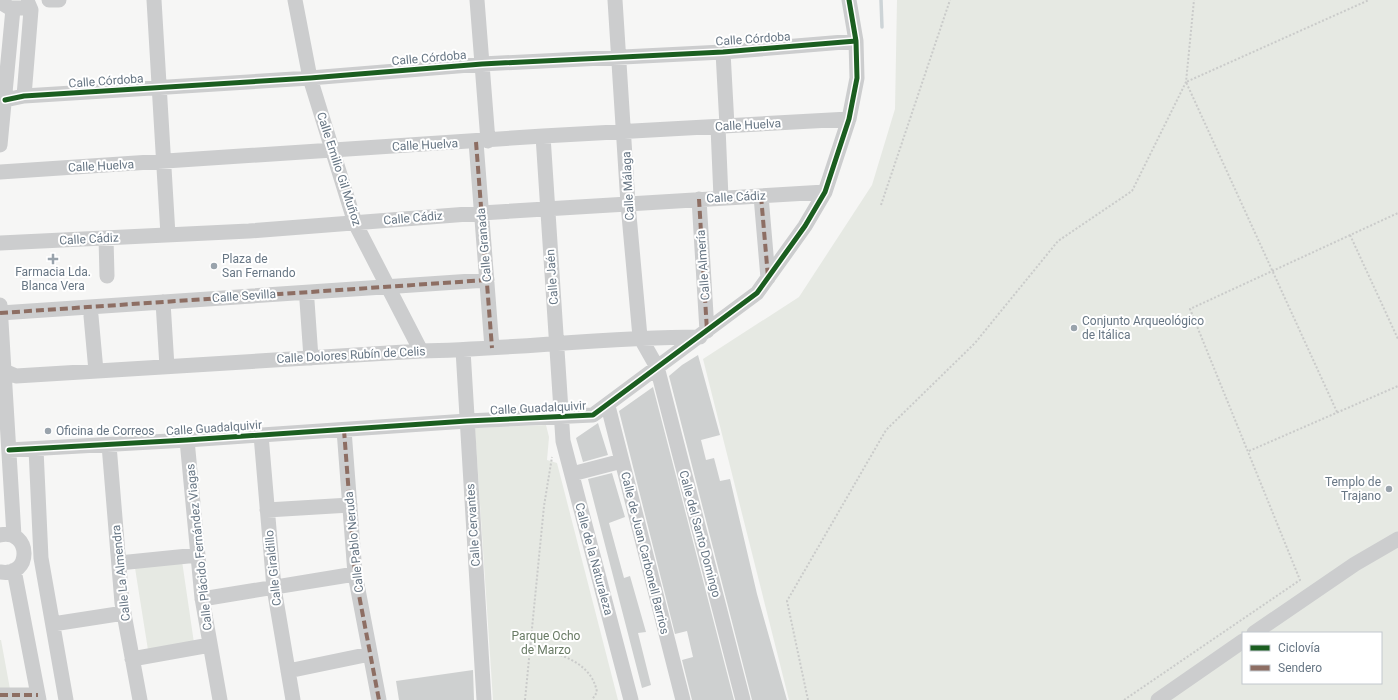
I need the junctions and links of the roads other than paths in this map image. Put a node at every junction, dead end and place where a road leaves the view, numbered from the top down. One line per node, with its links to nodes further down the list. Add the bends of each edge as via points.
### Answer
1 (49, 0): 2 (street)
2 (59, 0)
3 (154, 0): 16 (street)
4 (295, 0): 15 (street, Calle Emilio Gil Muñoz)
5 (477, 0): 14 (street, Calle Granada)
6 (615, 0): 13 (street, Calle Málaga)
7 (849, 0): 11 (street, Calle Guadalquivir)
8 (0, 2): 10 (street)
9 (29, 2): 10 (street, via 22,8); 17 (street, via 31,10)
10 (13, 9): 18 (street)
11 (856, 42): 12 (street, Calle Córdoba); 19 (street, Calle Guadalquivir, via 857,78)
12 (723, 52): 13 (street, Calle Córdoba); 20 (street)
13 (620, 57): 14 (street, Calle Córdoba); 21 (street, Calle Málaga)
14 (482, 64): 15 (street, Calle Córdoba); 23 (street, Calle Granada)
15 (310, 78): 16 (street, Calle Córdoba); 25 (street, Calle Emilio Gil Muñoz)
16 (160, 87): 17 (street, Calle Córdoba); 26 (street)
17 (24, 96): 18 (street, Calle Córdoba)
18 (5, 100): 24 (street)
19 (850, 119): 20 (street, Calle Huelva); 28 (street, Calle Guadalquivir)
20 (723, 126): 21 (street, Calle Huelva); 30 (street)
21 (625, 132): 22 (street, Calle Huelva); 32 (street, Calle Málaga)
22 (543, 136): 23 (street, Calle Huelva); 33 (street, Calle Jaén)
23 (482, 141): 25 (street, Calle Huelva); 34 (street, Calle Granada)
24 (0, 144)
25 (332, 150): 26 (street, Calle Huelva); 35 (street, Calle Emilio Gil Muñoz)
26 (165, 162): 27 (street, Calle Huelva); 36 (street)
27 (0, 172)
28 (825, 192): 29 (street, Calle Cádiz); 40 (street, Calle Guadalquivir, via 805,226)
29 (761, 196): 30 (street, Calle Cádiz); 40 (street)
30 (721, 198): 31 (street, Calle Cádiz)
31 (699, 199): 32 (street, Calle Cádiz); 48 (street, Calle Almería)
32 (628, 204): 33 (street, Calle Cádiz); 49 (street, Calle Málaga)
33 (547, 210): 34 (street, Calle Cádiz); 50 (street, Calle Jaén)
34 (481, 213): 35 (street, Calle Cádiz); 41 (street, Calle Granada)
35 (355, 223): 36 (street, Calle Cádiz, via 248,232); 42 (street, Calle Emilio Gil Muñoz)
36 (168, 235): 37 (street, Calle Cádiz)
37 (106, 238): 38 (street, Calle Cádiz); 39 (street)
38 (0, 244)
39 (107, 276)
40 (768, 278): 48 (street, Calle Guadalquivir, via 757,293)
41 (487, 280): 42 (street, Calle Sevilla); 51 (street, Calle Granada)
42 (388, 286): 44 (street, Calle Sevilla); 53 (street, Calle Emilio Gil Muñoz)
43 (308, 301): 54 (street)
44 (163, 302): 46 (street, Calle Sevilla); 55 (street)
45 (0, 305): 46 (street)
46 (0, 313): 57 (street)
47 (91, 316): 58 (street)
48 (703, 334): 49 (street, Calle Dolores Rubín de Celis); 56 (street, Calle Guadalquivir)
49 (640, 337): 50 (street, Calle Dolores Rubín de Celis); 56 (street, Calle Málaga)
50 (557, 343): 51 (street, Calle Dolores Rubín de Celis); 60 (street, Calle Jaén)
51 (492, 348): 52 (street, Calle Dolores Rubín de Celis)
52 (463, 350): 53 (street, Calle Dolores Rubín de Celis); 61 (street, Calle Cervantes)
53 (421, 351): 54 (street, Calle Dolores Rubín de Celis)
54 (311, 358): 55 (street, Calle Dolores Rubín de Celis)
55 (167, 367): 58 (street, Calle Dolores Rubín de Celis)
56 (657, 367): 59 (street, Calle Guadalquivir); 98 (street, Calle del Santo Domingo)
57 (2, 370): 58 (street, Calle Dolores Rubín de Celis, via 16,376); 67 (street)
58 (96, 371)
59 (608, 406): 60 (street, Calle Guadalquivir, via 593,416); 68 (street, Calle de Juan Carbonell Barrios)
60 (562, 418): 61 (street, Calle Guadalquivir); 69 (street, Calle de la Naturaleza, via 563,441)
61 (467, 421): 62 (street, Calle Guadalquivir); 95 (street, Calle Cervantes)
62 (344, 430): 63 (street, Calle Guadalquivir); 70 (street, Calle Pablo Neruda)
63 (261, 435): 64 (street, Calle Guadalquivir); 71 (street, Calle Giraldillo)
64 (187, 440): 65 (street, Calle Guadalquivir); 74 (street, Calle Plácido Fernández Viagas)
65 (109, 445): 66 (street, Calle Guadalquivir); 75 (street, Calle La Almendra)
66 (36, 449): 67 (street, Calle Guadalquivir); 81 (street, via 41,558)
67 (9, 450): 72 (street)
68 (622, 461): 69 (street); 97 (street, Calle de Juan Carbonell Barrios)
69 (572, 474): 96 (street, Calle de la Naturaleza)
70 (350, 505): 71 (street); 77 (street, Calle Pablo Neruda)
71 (267, 510): 78 (street, Calle Giraldillo)
72 (7, 536): 76 (street, via 22,544 24,550 23,562)
73 (1398, 539): 82 (street, via 1355,564)
74 (198, 555): 75 (street); 79 (street, Calle Plácido Fernández Viagas)
75 (119, 563): 80 (street, Calle La Almendra)
76 (7, 571): 89 (street)
77 (355, 574): 78 (street); 85 (street, Calle Pablo Neruda)
78 (274, 588): 79 (street); 87 (street, Calle Giraldillo)
79 (202, 599): 84 (street, Calle Plácido Fernández Viagas)
80 (124, 613): 81 (street); 86 (street, Calle La Almendra)
81 (53, 624): 90 (street)
82 (1255, 632)
83 (1242, 642): 99 (street)
84 (210, 644): 86 (street); 92 (street, Calle Plácido Fernández Viagas)
85 (370, 654): 87 (street); 94 (street, Calle Pablo Neruda)
86 (132, 659): 91 (street, Calle La Almendra)
87 (288, 670): 93 (street, Calle Giraldillo)
88 (0, 695): 89 (street)
89 (39, 698)
90 (66, 700)
91 (140, 700)
92 (220, 700)
93 (293, 700)
94 (379, 700)
95 (484, 700)
96 (631, 700)
97 (683, 700)
98 (744, 700)
99 (1158, 700)

